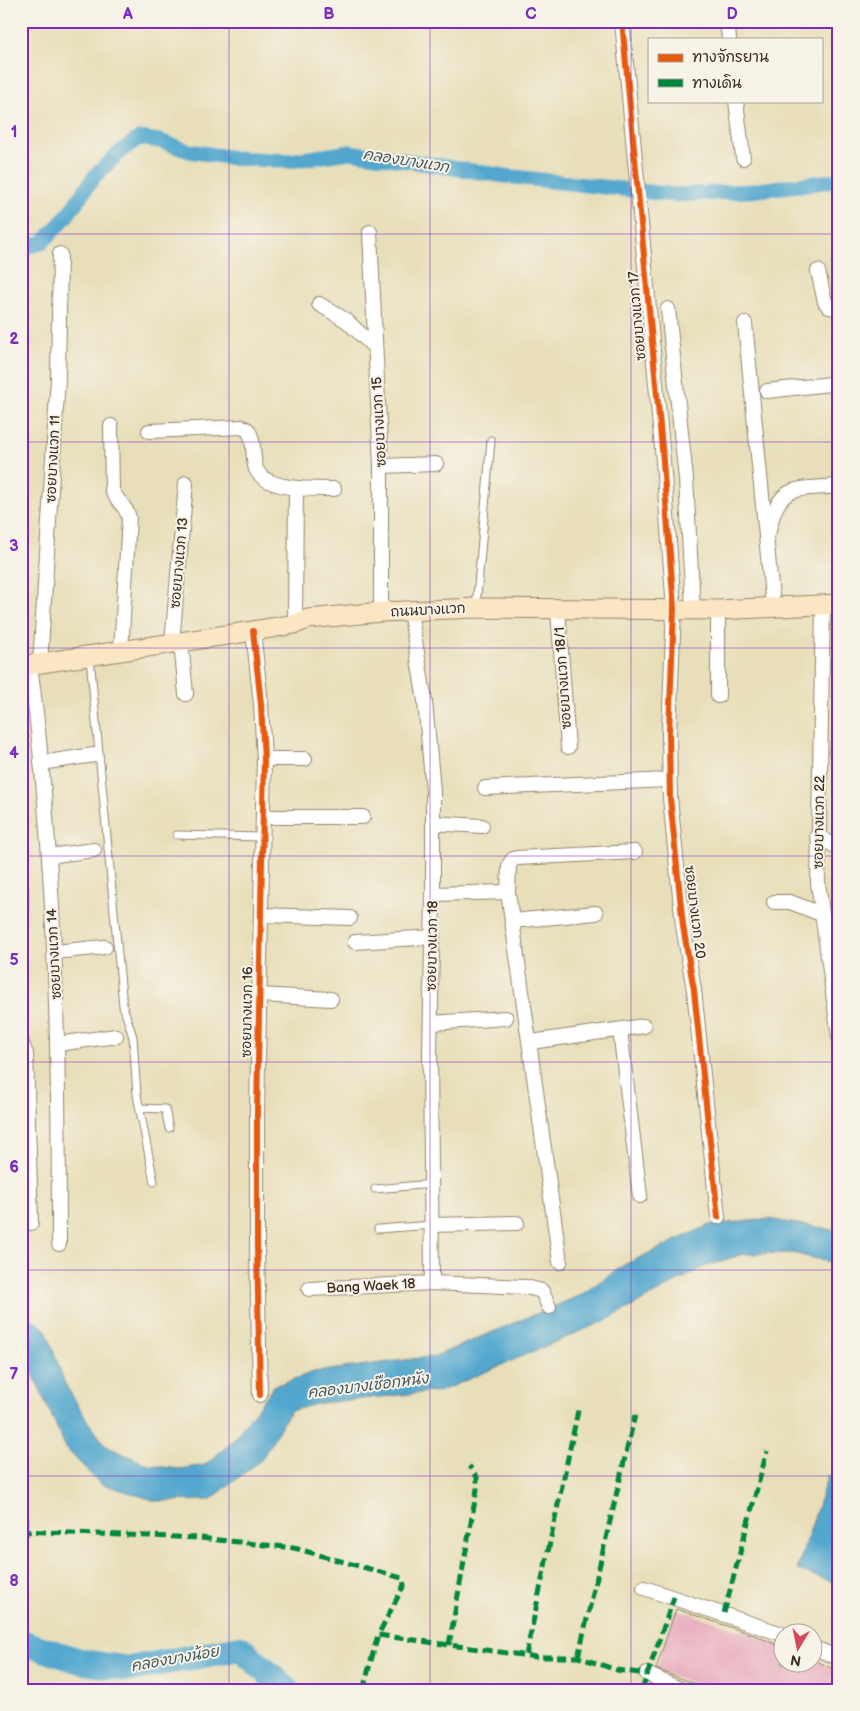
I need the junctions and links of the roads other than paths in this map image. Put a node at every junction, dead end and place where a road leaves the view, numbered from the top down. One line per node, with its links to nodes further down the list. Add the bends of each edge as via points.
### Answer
1 (622, 21): 29 (street, ซอยบางแวก 17)
2 (727, 21): 3 (street)
3 (729, 38)
4 (736, 102): 5 (street)
5 (743, 158)
6 (370, 232): 13 (street, ซอยบางแวก 15)
7 (60, 254): 40 (street, ซอยบางแวก 11, via 58,378)
8 (818, 272): 11 (street, via 825,302 829,307)
9 (319, 304): 13 (street, via 347,321)
10 (668, 309): 30 (street, via 685,470)
11 (839, 309)
12 (745, 323): 25 (street)
13 (375, 348): 20 (street, ซอยบางแวก 15)
14 (839, 383): 15 (street)
15 (767, 391)
16 (111, 426): 38 (street, via 112,490 115,498 128,510 129,518)
17 (149, 431): 23 (street, via 242,427 250,434 256,469 263,478)
18 (491, 440): 28 (lane)
19 (436, 464): 20 (street)
20 (381, 466): 34 (street, ซอยบางแวก 15)
21 (186, 483): 37 (street, ซอยบางแวก 13)
22 (839, 486): 25 (street, via 786,493 777,504)
23 (296, 488): 24 (street); 35 (street)
24 (334, 489)
25 (768, 542): 27 (street)
26 (831, 605): 27 (main road, ถนนบางแวก); 55 (street, ซอยบางแวก 22, via 823,678)
27 (773, 607): 32 (main road, ถนนบางแวก)
28 (476, 608): 31 (main road, ถนนบางแวก); 33 (main road, ถนนบางแวก)
29 (674, 609): 30 (main road, ถนนบางแวก); 31 (main road, ถนนบางแวก); 48 (street, ซอยบางแวก 20)
30 (693, 609): 32 (main road, ถนนบางแวก)
31 (558, 610): 43 (street, ซอยบางแวก 18/1)
32 (718, 610): 42 (street)
33 (410, 611): 34 (main road, ถนนบางแวก); 52 (street, ซอยบางแวก 18, via 425,701)
34 (382, 612): 35 (main road, ถนนบางแวก, via 308,619)
35 (295, 624): 36 (main road, ถนนบางแวก)
36 (253, 631): 37 (main road, ถนนบางแวก); 45 (street, ซอยบางแวก 16)
37 (176, 643): 38 (main road, ถนนบางแวก); 41 (street, ซอยบางแวก 13)
38 (121, 651): 39 (main road, ถนนบางแวก)
39 (90, 658): 40 (main road, ถนนบางแวก); 86 (lane, via 123,1006 133,1037)
40 (31, 665): 47 (street, ซอยบางแวก 14)
41 (186, 694)
42 (718, 696)
43 (568, 746)
44 (94, 756): 47 (street)
45 (264, 759): 46 (street); 50 (street, ซอยบางแวก 16)
46 (305, 759)
47 (42, 763): 60 (street, ซอยบางแวก 14)
48 (669, 780): 49 (street); 92 (street, ซอยบางแวก 20)
49 (485, 788)
50 (263, 817): 51 (street); 56 (street, ซอยบางแวก 16)
51 (363, 817)
52 (433, 823): 53 (street); 63 (street, ซอยบางแวก 18)
53 (482, 826)
54 (177, 835): 56 (lane)
55 (817, 836): 57 (street); 67 (street, ซอยบางแวก 22)
56 (264, 837): 68 (street, ซอยบางแวก 16)
57 (839, 848)
58 (94, 850): 60 (street)
59 (635, 852): 62 (street, via 517,858 509,865)
60 (49, 856): 74 (street, ซอยบางแวก 14)
61 (21, 888): 65 (street)
62 (508, 892): 63 (street); 70 (street)
63 (433, 894): 71 (street, ซอยบางแวก 18)
64 (774, 902): 67 (street, via 790,902)
65 (21, 912)
66 (596, 914): 70 (street)
67 (821, 914): 82 (street, ซอยบางแวก 22)
68 (262, 915): 69 (street); 75 (street, ซอยบางแวก 16)
69 (350, 918)
70 (512, 921): 84 (street)
71 (432, 937): 72 (street); 78 (street, ซอยบางแวก 18)
72 (355, 942)
73 (105, 947): 74 (street)
74 (54, 952): 85 (street, ซอยบางแวก 14)
75 (260, 995): 76 (street); 102 (street, ซอยบางแวก 16, via 256,1246)
76 (331, 999)
77 (506, 1018): 78 (street)
78 (431, 1023): 89 (street, ซอยบางแวก 18)
79 (644, 1026): 80 (street)
80 (620, 1030): 84 (street); 91 (street)
81 (116, 1036): 85 (street)
82 (839, 1037)
83 (21, 1041): 93 (street, via 26,1054)
84 (531, 1042): 98 (street)
85 (57, 1044): 97 (street, ซอยบางแวก 14)
86 (140, 1108): 87 (lane, via 165,1109); 88 (lane)
87 (169, 1128)
88 (154, 1182)
89 (432, 1184): 90 (lane); 95 (street, ซอยบางแวก 18)
90 (376, 1188)
91 (640, 1196)
92 (718, 1217)
93 (31, 1223)
94 (517, 1223): 95 (street)
95 (432, 1225): 96 (lane); 99 (street, ซอยบางแวก 18)
96 (378, 1229)
97 (59, 1244)
98 (560, 1262)
99 (432, 1283): 100 (street, Bang Waek 18); 101 (street, Bang Waek 18, via 536,1289 542,1291)
100 (309, 1289)
101 (549, 1307)
102 (260, 1395)
103 (21, 1519): 104 (street)
104 (22, 1531)
105 (644, 1588): 106 (street)
106 (772, 1631)
107 (822, 1651): 108 (street)
108 (839, 1658)
109 (647, 1674): 110 (street)
110 (682, 1690)

